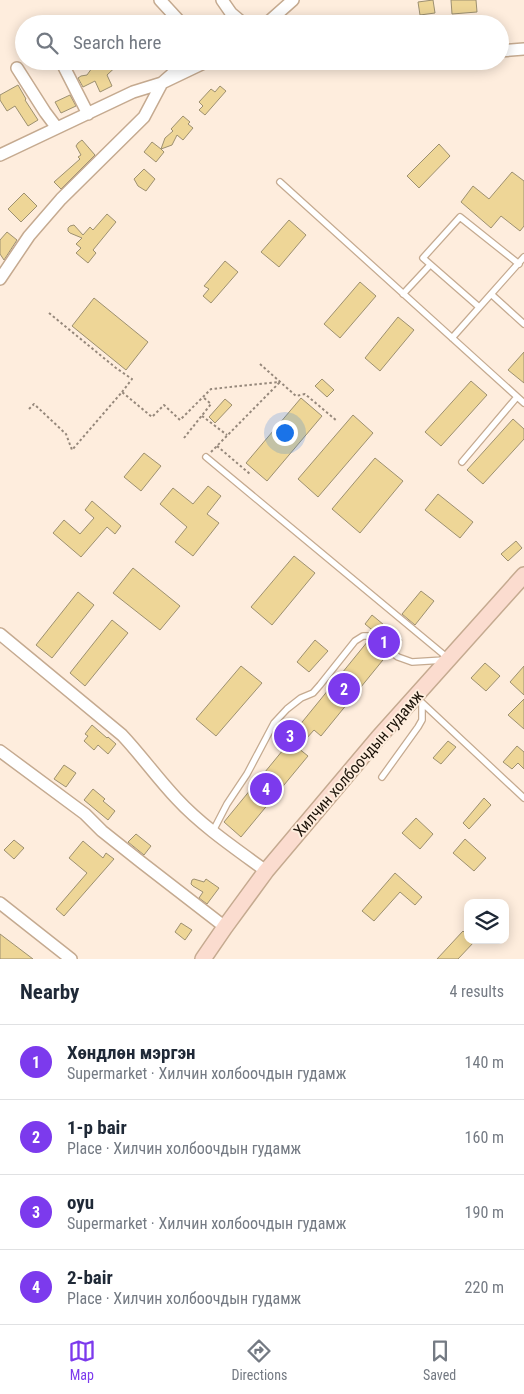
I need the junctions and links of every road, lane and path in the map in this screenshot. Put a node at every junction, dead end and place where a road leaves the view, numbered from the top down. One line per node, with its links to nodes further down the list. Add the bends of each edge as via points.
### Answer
1 (160, 0): 4 (street)
2 (222, 0): 5 (street)
3 (293, 0): 6 (street)
4 (174, 15)
5 (233, 15)
6 (276, 15)
7 (524, 49): 8 (street)
8 (509, 50)
9 (18, 70): 15 (street)
10 (65, 70): 14 (street)
11 (177, 70): 13 (street)
12 (189, 70): 13 (street)
13 (162, 83): 14 (street, via 133,92); 21 (street, via 144,117 29,236)
14 (88, 114): 15 (street)
15 (57, 128): 16 (street)
16 (0, 155)
17 (280, 182): 22 (lane)
18 (524, 258): 19 (lane)
19 (518, 264): 20 (lane, via 460,217 423,258); 23 (lane)
20 (430, 265): 22 (lane); 24 (lane)
21 (0, 279)
22 (403, 294): 27 (lane)
23 (491, 294): 24 (lane); 26 (lane)
24 (479, 307): 27 (lane)
25 (49, 313): 30 (path, via 132,379)
26 (524, 324)
27 (452, 338): 32 (lane)
28 (260, 364): 29 (path)
29 (280, 382): 31 (path, via 211,389); 36 (path, via 296,396 305,394); 37 (path)
30 (122, 392): 31 (path, via 152,417 164,405 180,420); 34 (path, via 72,450 66,434 34,404)
31 (203, 397): 35 (path, via 211,404)
32 (517, 397): 33 (lane); 41 (lane)
33 (524, 403)
34 (29, 409)
35 (202, 416): 37 (path); 38 (path)
36 (337, 421)
37 (227, 435): 39 (path)
38 (184, 438)
39 (217, 446): 40 (path); 42 (path)
40 (206, 457): 45 (lane)
41 (462, 462)
42 (250, 474)
43 (524, 575): 45 (main road, Хилчин холбоочдын гудамж)
44 (0, 634): 50 (street, via 122,735 177,800)
45 (448, 659): 46 (main road, Хилчин холбоочдын гудамж); 50 (lane, via 412,662 398,657 371,636 355,641 320,685 287,709 274,723)
46 (418, 699): 48 (lane, via 422,720); 49 (lane); 51 (main road, Хилчин холбоочдын гудамж, via 378,738)
47 (0, 751): 53 (street, via 85,814 102,831)
48 (382, 777)
49 (524, 798)
50 (212, 831): 51 (street)
51 (266, 871): 53 (main road, Хилчин холбоочдын гудамж)
52 (0, 903): 54 (street)
53 (225, 927): 55 (main road, Хилчин холбоочдын гудамж)
54 (71, 959)
55 (203, 959)

